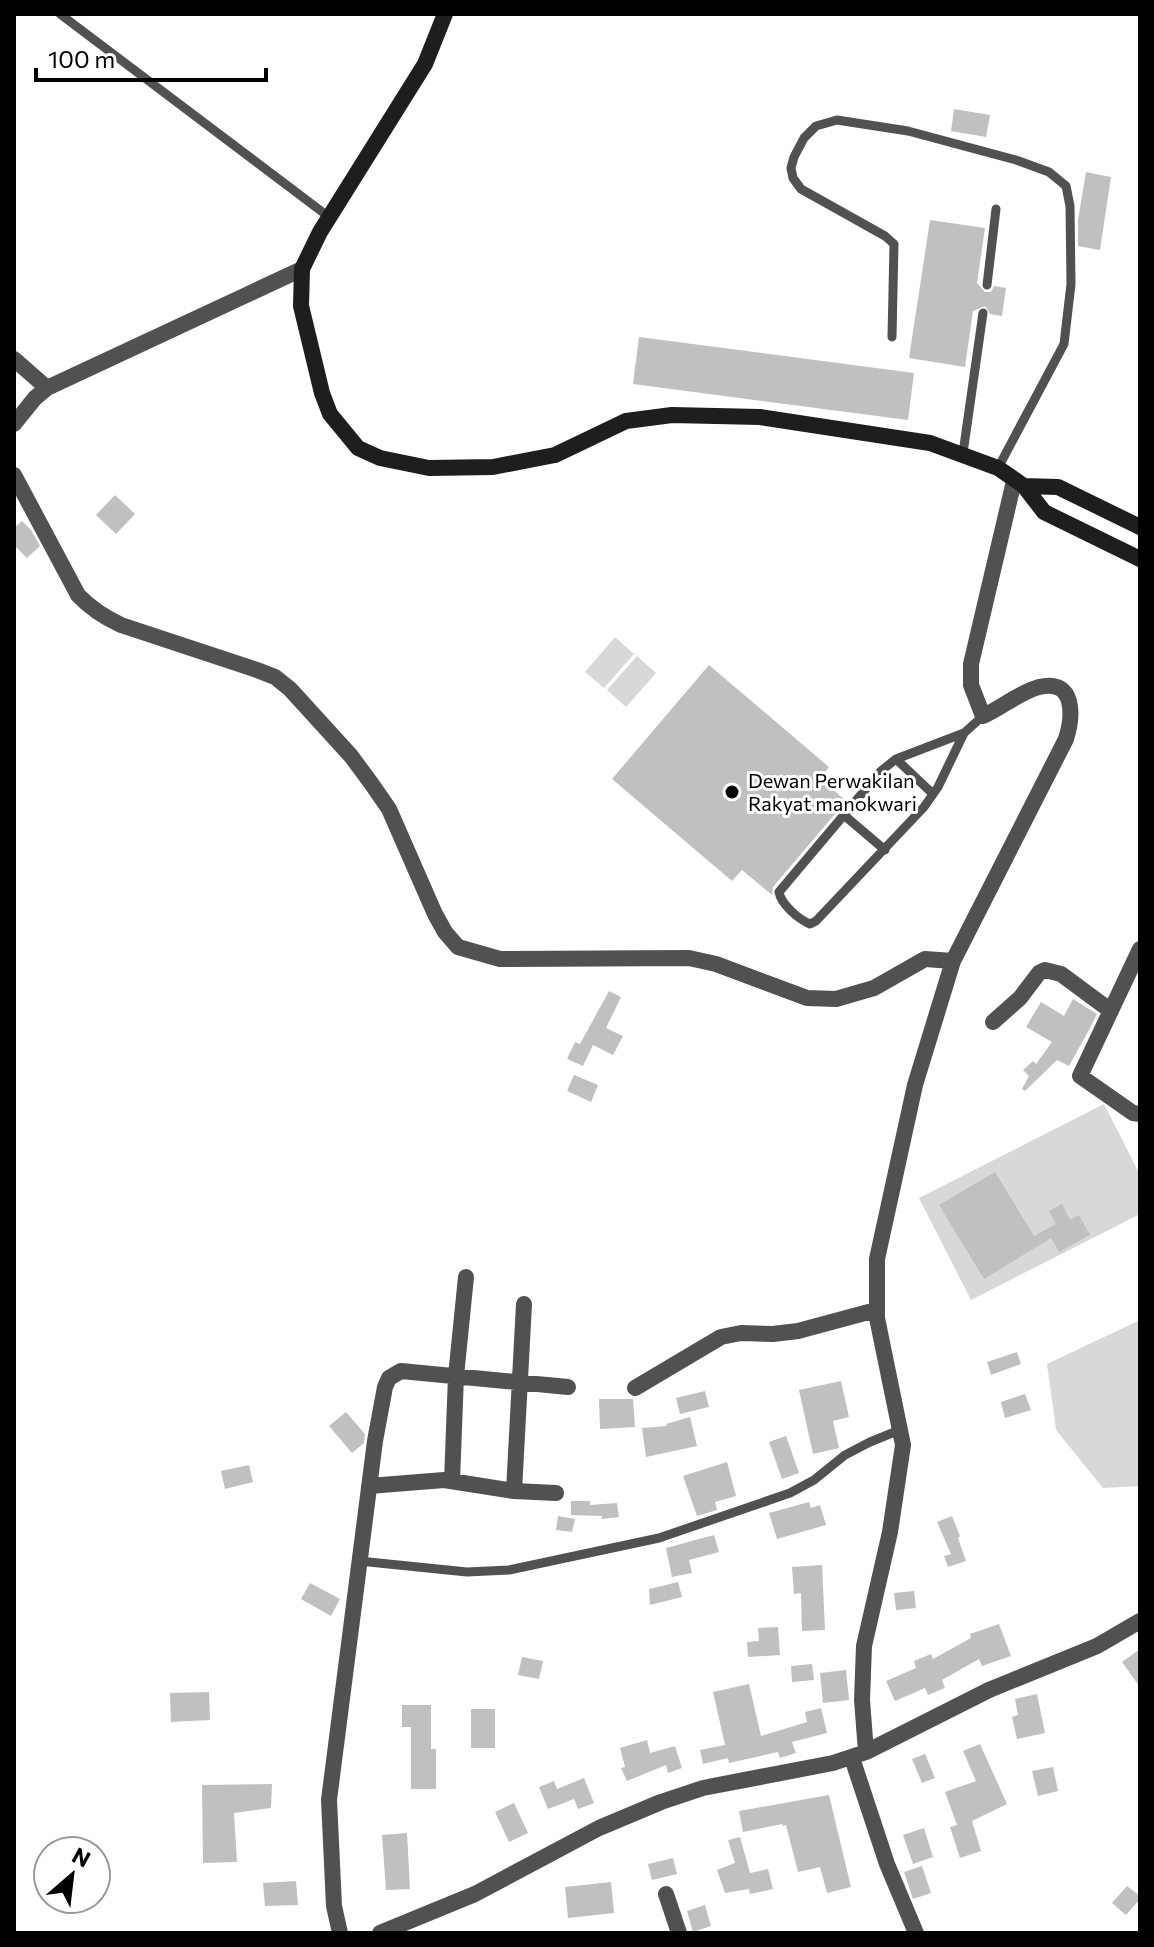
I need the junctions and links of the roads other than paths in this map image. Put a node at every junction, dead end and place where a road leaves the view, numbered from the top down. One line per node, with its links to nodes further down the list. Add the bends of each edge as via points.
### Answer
1 (60, 14): 4 (lane)
2 (445, 14): 4 (street, via 412,87)
3 (996, 209): 6 (lane)
4 (329, 217): 5 (street)
5 (302, 269): 10 (street); 12 (street, via 301,306 330,414 350,442 380,458 429,468 507,465 555,455 626,421 672,415 760,417 930,443)
6 (987, 285)
7 (983, 313): 12 (lane)
8 (892, 337): 13 (lane, via 894,244 801,189 793,178 794,157 816,126 837,120 896,129 1026,163 1062,180 1070,206 1071,284 1064,344)
9 (14, 359): 10 (street)
10 (47, 388): 11 (street)
11 (14, 424)
12 (963, 453): 13 (street)
13 (998, 468): 15 (street)
14 (14, 475): 25 (street, via 86,604 121,625 257,670 290,689 351,756 389,809 435,914 458,947 500,959 689,958 820,1000 874,988 925,959)
15 (1019, 483): 16 (street, via 1058,487); 17 (street, via 1044,512); 18 (street, via 971,664 971,685)
16 (1140, 527)
17 (1140, 559)
18 (983, 716): 19 (lane); 25 (street, via 1045,686 1064,693 1072,710 1066,739)
19 (964, 733): 20 (lane); 21 (lane)
20 (896, 759): 21 (lane); 22 (lane)
21 (933, 794): 23 (lane)
22 (845, 816): 23 (lane); 23 (lane, via 779,892 799,918 816,921)
23 (885, 850)
24 (1140, 949): 26 (street)
25 (953, 961): 31 (street, via 904,1128 877,1259)
26 (1111, 1011): 27 (street, via 1061,974 1045,970); 28 (street, via 1080,1076)
27 (993, 1022)
28 (1140, 1114)
29 (466, 1277): 32 (street)
30 (524, 1304): 33 (street)
31 (876, 1310): 35 (street, via 798,1331 721,1337); 36 (street)
32 (456, 1376): 33 (street); 37 (street); 38 (street, via 401,1371 389,1378)
33 (521, 1382): 34 (street); 39 (street)
34 (568, 1387)
35 (635, 1388)
36 (902, 1429): 41 (lane, via 845,1455 790,1493 659,1538 509,1570 467,1572); 43 (street, via 897,1492 863,1656)
37 (452, 1481): 38 (street); 39 (street)
38 (369, 1486): 41 (street)
39 (514, 1491): 40 (street)
40 (556, 1493)
41 (359, 1561): 45 (street, via 329,1800)
42 (1140, 1621): 43 (street, via 1097,1646 989,1690)
43 (859, 1755): 46 (street, via 661,1802 599,1828 475,1894); 48 (street, via 887,1864)
44 (666, 1894): 47 (street)
45 (340, 1933)
46 (380, 1933)
47 (679, 1933)
48 (916, 1933)

